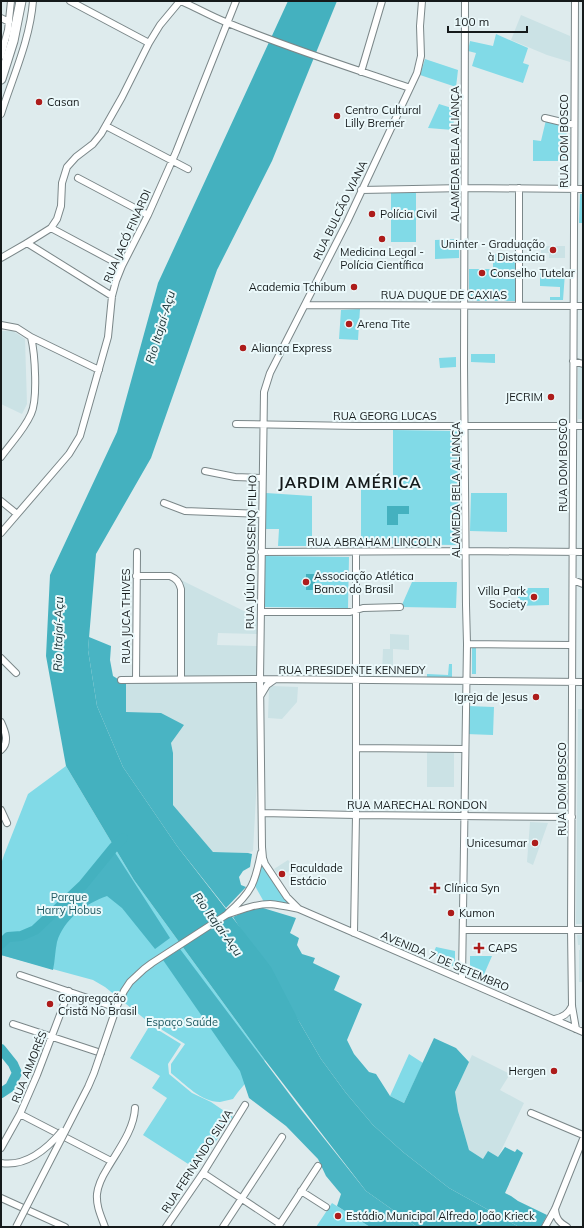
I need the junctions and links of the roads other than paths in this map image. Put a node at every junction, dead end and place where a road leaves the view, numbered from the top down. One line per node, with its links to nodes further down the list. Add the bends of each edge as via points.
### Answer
1 (11, 1): 12 (street)
2 (21, 1): 17 (highway, via 13,41)
3 (34, 1): 19 (street, via 27,37)
4 (70, 1): 14 (street)
5 (180, 1): 13 (street); 14 (street)
6 (236, 1): 13 (street, RUA JACÓ FINARDI)
7 (382, 1): 16 (street)
8 (422, 1): 18 (street, RUA BULCÃO VIANA, via 421,56 419,68)
9 (465, 1): 26 (street, ALAMEDA BELA ALIANÇA)
10 (575, 1): 21 (street, RUA DOM BOSCO)
11 (1, 18): 12 (street)
12 (9, 22): 15 (street)
13 (227, 23): 16 (street); 23 (street, RUA JACÓ FINARDI)
14 (149, 43): 22 (street)
15 (1, 56)
16 (361, 72): 18 (street)
17 (1, 79)
18 (410, 88): 30 (street, RUA BULCÃO VIANA)
19 (1, 114)
20 (545, 118): 21 (street)
21 (574, 125): 28 (street, RUA DOM BOSCO)
22 (106, 126): 23 (street); 32 (street, via 93,144 67,167 62,183 61,206)
23 (172, 161): 24 (street); 31 (street, RUA JACÓ FINARDI)
24 (188, 169)
25 (78, 178): 31 (street)
26 (465, 188): 27 (street); 30 (street); 38 (street, ALAMEDA BELA ALIANÇA)
27 (519, 188): 28 (street); 39 (street)
28 (574, 189): 29 (street); 40 (street, RUA DOM BOSCO)
29 (583, 189)
30 (361, 190): 37 (street, RUA BULCÃO VIANA)
31 (148, 215): 35 (street, RUA JACÓ FINARDI)
32 (52, 228): 33 (street); 35 (street)
33 (27, 243): 34 (street); 36 (street)
34 (1, 258)
35 (122, 266): 36 (street, RUA JACÓ FINARDI)
36 (112, 296): 46 (street, RUA JACÓ FINARDI, via 109,328)
37 (305, 305): 38 (street, RUA DUQUE DE CAXIAS); 48 (street, RUA BULCÃO VIANA, via 265,385)
38 (464, 305): 39 (street, RUA DUQUE DE CAXIAS); 49 (street, ALAMEDA BELA ALIANÇA)
39 (519, 305): 40 (street, RUA DUQUE DE CAXIAS)
40 (574, 305): 41 (street, RUA DUQUE DE CAXIAS); 44 (street, RUA DOM BOSCO)
41 (583, 306)
42 (1, 325): 43 (street, via 17,328)
43 (31, 337): 46 (street); 52 (street, via 34,353 33,410 21,431)
44 (574, 361): 45 (street); 50 (street, RUA DOM BOSCO)
45 (583, 364)
46 (99, 370): 58 (street, RUA JACÓ FINARDI, via 83,427 75,445)
47 (236, 424): 48 (street, RUA GEORG LUCAS)
48 (262, 425): 49 (street, RUA GEORG LUCAS); 55 (street, RUA JÚLIO ROUSSENQ FILHO)
49 (466, 426): 50 (street, RUA GEORG LUCAS); 61 (street, ALAMEDA BELA ALIANÇA)
50 (573, 426): 51 (street, RUA GEORG LUCAS); 65 (street, RUA DOM BOSCO)
51 (583, 426)
52 (3, 450): 53 (street)
53 (1, 457)
54 (205, 471): 55 (street)
55 (262, 478): 59 (street, RUA JÚLIO ROUSSENQ FILHO)
56 (1, 502): 58 (street)
57 (164, 503): 59 (street, via 185,511)
58 (17, 514): 60 (street, RUA JACÓ FINARDI)
59 (262, 514): 63 (street, RUA JÚLIO ROUSSENQ FILHO)
60 (1, 533)
61 (466, 551): 64 (street, RUA ABRAHAM LINCOLN); 65 (street, RUA ABRAHAM LINCOLN); 73 (street, ALAMEDA BELA ALIANÇA)
62 (137, 552): 67 (street, RUA JUCA THIVES)
63 (262, 552): 64 (street, RUA ABRAHAM LINCOLN); 72 (street, RUA JÚLIO ROUSSENQ FILHO)
64 (356, 552): 71 (street)
65 (573, 552): 66 (street, RUA ABRAHAM LINCOLN); 68 (street, RUA DOM BOSCO)
66 (583, 552)
67 (136, 576): 77 (street, via 170,576 175,578 181,588); 80 (street, RUA JUCA THIVES)
68 (573, 580): 69 (street); 74 (street, RUA DOM BOSCO)
69 (583, 584)
70 (400, 607): 71 (street)
71 (356, 610): 72 (street); 82 (street)
72 (261, 612): 78 (street, RUA JÚLIO ROUSSENQ FILHO)
73 (467, 644): 74 (street); 83 (street, ALAMEDA BELA ALIANÇA)
74 (572, 645): 84 (street, RUA DOM BOSCO)
75 (1, 658): 76 (street)
76 (16, 673)
77 (181, 679): 78 (street, RUA PRESIDENTE KENNEDY); 80 (street, RUA PRESIDENTE KENNEDY)
78 (260, 679): 81 (street, RUA PRESIDENTE KENNEDY); 86 (street, RUA JÚLIO ROUSSENQ FILHO)
79 (121, 680): 80 (street, RUA PRESIDENTE KENNEDY)
80 (136, 680)
81 (274, 680): 82 (street, RUA PRESIDENTE KENNEDY); 86 (street)
82 (356, 681): 83 (street, RUA PRESIDENTE KENNEDY); 88 (street)
83 (467, 681): 84 (street, RUA PRESIDENTE KENNEDY); 89 (street, ALAMEDA BELA ALIANÇA)
84 (572, 682): 85 (street, RUA PRESIDENTE KENNEDY); 95 (street, RUA DOM BOSCO)
85 (583, 682)
86 (260, 696): 92 (street, RUA JÚLIO ROUSSENQ FILHO)
87 (1, 724): 90 (street, via 6,739 6,744)
88 (356, 748): 89 (street); 93 (street)
89 (465, 749): 94 (street, ALAMEDA BELA ALIANÇA)
90 (1, 750)
91 (1, 810): 96 (street)
92 (262, 813): 93 (street, RUA MARECHAL RONDON); 97 (street, RUA JÚLIO ROUSSENQ FILHO)
93 (356, 815): 94 (street, RUA MARECHAL RONDON); 103 (street)
94 (464, 816): 95 (street, RUA MARECHAL RONDON); 101 (street, ALAMEDA BELA ALIANÇA)
95 (572, 817): 100 (street, RUA DOM BOSCO)
96 (6, 823)
97 (262, 847): 98 (street, via 266,864 287,897); 99 (street, via 259,865 249,891)
98 (299, 909): 99 (street, via 270,904); 103 (street, AVENIDA 7 DE SETEMBRO)
99 (226, 915): 118 (street, bridge, via 152,963 130,982 117,1006 91,1080)
100 (572, 929): 101 (street); 102 (street); 107 (street, RUA DOM BOSCO)
101 (463, 930): 105 (street, ALAMEDA BELA ALIANÇA)
102 (583, 930)
103 (354, 933): 105 (street, AVENIDA 7 DE SETEMBRO)
104 (20, 974): 106 (street)
105 (462, 979): 108 (street, AVENIDA 7 DE SETEMBRO)
106 (69, 991): 112 (street, RUA AIMORÉS); 113 (street, via 114,1007)
107 (572, 1006): 108 (street, via 564,1016); 110 (street, RUA DOM BOSCO)
108 (555, 1019): 110 (street, AVENIDA 7 DE SETEMBRO)
109 (13, 1024): 112 (street)
110 (576, 1028): 111 (street, AVENIDA 7 DE SETEMBRO)
111 (583, 1032)
112 (52, 1037): 113 (street); 117 (street, RUA AIMORÉS)
113 (101, 1053): 121 (street, via 89,1085)
114 (245, 1105): 127 (street, RUA FERNANDO SILVA)
115 (135, 1108): 124 (street, via 133,1123)
116 (531, 1113): 119 (street)
117 (20, 1114): 121 (street); 123 (street, RUA AIMORÉS)
118 (69, 1122): 125 (street, bridge, via 38,1154 20,1162); 136 (street, bridge)
119 (583, 1134)
120 (282, 1136): 130 (street)
121 (63, 1137): 124 (street); 132 (street)
122 (583, 1139): 133 (street)
123 (1, 1148)
124 (111, 1162): 138 (street, via 100,1181 97,1195 98,1208)
125 (1, 1163)
126 (318, 1166): 128 (street)
127 (203, 1173): 130 (street); 139 (street, RUA FERNANDO SILVA)
128 (302, 1191): 131 (street); 135 (street)
129 (1, 1198): 132 (street)
130 (242, 1198): 135 (street); 140 (street)
131 (326, 1207)
132 (26, 1209): 134 (street)
133 (555, 1209): 141 (street); 142 (street, via 556,1217)
134 (58, 1225): 137 (street)
135 (279, 1226)
136 (16, 1227)
137 (65, 1227)
138 (105, 1227)
139 (166, 1227)
140 (223, 1227)
141 (545, 1227)
142 (567, 1227)

